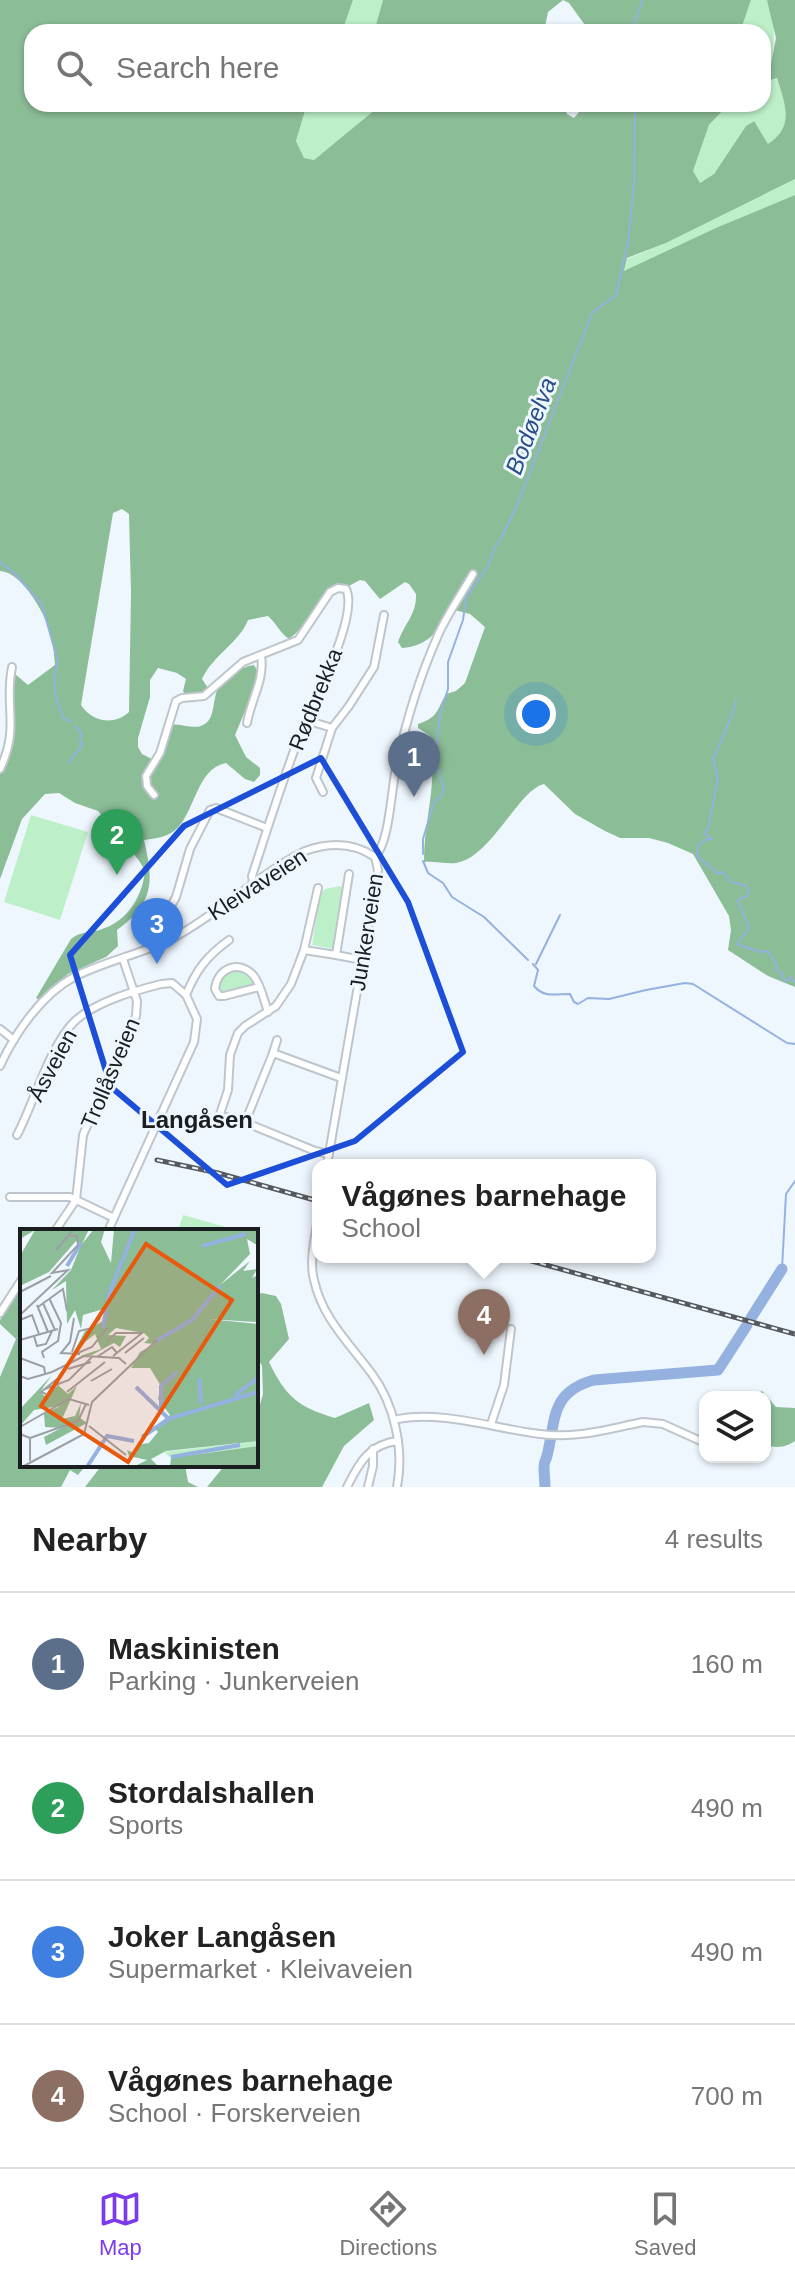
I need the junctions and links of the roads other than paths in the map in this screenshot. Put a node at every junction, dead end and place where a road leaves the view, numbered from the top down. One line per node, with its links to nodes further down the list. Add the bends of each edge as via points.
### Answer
1 (473, 574): 14 (street, Junkerveien, via 430,658)
2 (384, 615): 9 (street, via 372,671)
3 (261, 656): 7 (street, Rødbrekka, via 298,640 330,592 346,589 348,611 331,667); 8 (street, via 264,672); 12 (street, Rødbrekka, via 236,667 210,692 176,701 160,753 146,776)
4 (12, 667): 6 (street)
5 (0, 701): 6 (street)
6 (10, 701): 10 (street, via 12,729)
7 (306, 720): 9 (street); 13 (street, Rødbrekka)
8 (247, 723)
9 (332, 728): 11 (street, via 317,775)
10 (0, 769)
11 (323, 792)
12 (154, 795)
13 (267, 828): 16 (street, Rødbrekka); 19 (street, via 210,810)
14 (375, 857): 16 (street, Kleivaveien, via 348,845 320,846); 23 (street, Junkerveien, via 378,870)
15 (349, 874): 21 (street)
16 (253, 883): 19 (street, Kleivaveien, via 202,921)
17 (318, 888): 20 (street)
18 (229, 940): 26 (street, via 201,963)
19 (153, 947): 22 (street, Kleivaveien)
20 (304, 950): 21 (street); 27 (street, via 291,984)
21 (336, 955): 23 (street)
22 (123, 959): 25 (street, Trollåsveien); 29 (street, Kleivaveien, via 64,983)
23 (362, 960): 33 (street, Junkerveien)
24 (259, 987): 24 (street, via 246,969 231,967 218,975 215,989 224,996); 27 (street)
25 (135, 993): 26 (street, Åsveien, via 169,983); 37 (street, Åsveien, via 94,1009 67,1030); 41 (street, Trollåsveien, via 138,1009 132,1029 83,1135)
26 (186, 995): 42 (street, via 197,1019 194,1042)
27 (268, 1012): 36 (street, via 245,1026 233,1044 228,1090)
28 (0, 1029): 29 (street)
29 (14, 1040): 32 (street, Kleivaveien)
30 (277, 1040): 31 (street)
31 (273, 1053): 33 (street); 35 (street)
32 (0, 1066)
33 (341, 1078): 38 (street, Junkerveien)
34 (227, 1117): 35 (street)
35 (246, 1120): 38 (street)
36 (217, 1123)
37 (17, 1135)
38 (329, 1154): 39 (street, Junkerveien)
39 (328, 1159)
40 (10, 1197): 41 (street)
41 (76, 1200): 42 (street); 43 (street, Trollåsveien)
42 (114, 1218): 44 (street)
43 (56, 1229)
44 (109, 1229)
45 (313, 1263): 49 (street, via 318,1295 330,1321 377,1381)
46 (20, 1282): 47 (street)
47 (0, 1313)
48 (511, 1329): 50 (street, via 504,1385)
49 (394, 1420): 50 (street); 52 (street)
50 (491, 1424): 51 (street, via 549,1435 586,1435 643,1422 663,1424)
51 (699, 1440)
52 (398, 1441): 53 (street); 56 (street)
53 (373, 1449): 54 (street); 55 (street)
54 (347, 1487)
55 (368, 1487)
56 (397, 1487)

